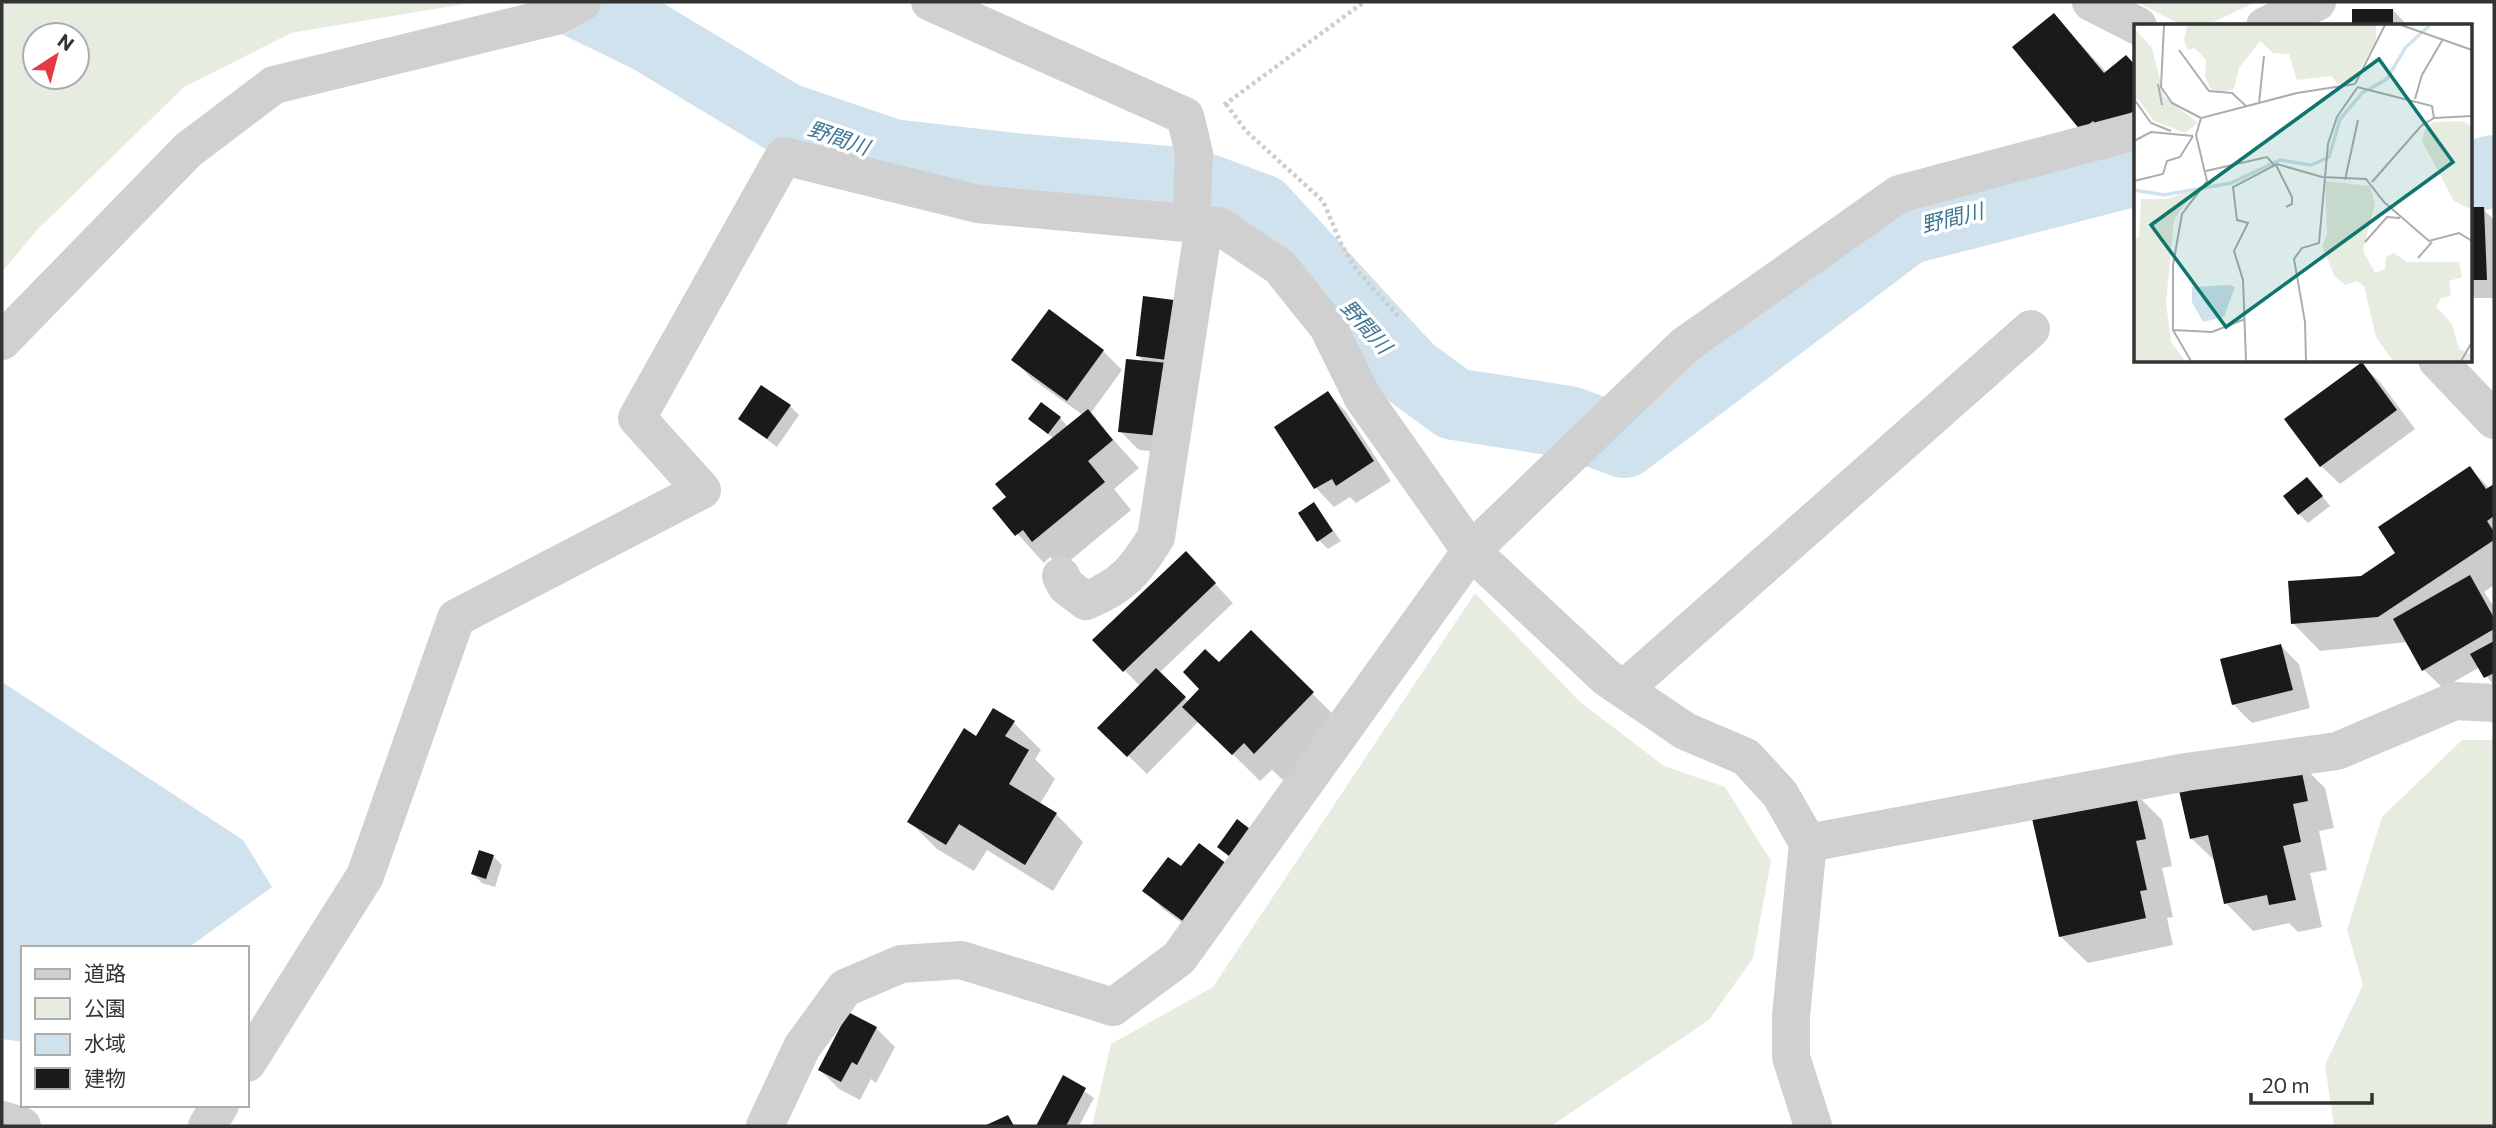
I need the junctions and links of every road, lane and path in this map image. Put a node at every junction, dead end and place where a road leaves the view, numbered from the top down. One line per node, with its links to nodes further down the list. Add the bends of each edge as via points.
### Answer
1 (582, 2): 14 (street, via 556,16 274,85 188,150)
2 (930, 2): 9 (street, via 1185,116)
3 (1364, 2): 8 (path)
4 (2091, 2): 6 (street)
5 (2317, 2): 7 (street)
6 (2134, 24)
7 (2269, 24)
8 (1226, 104): 9 (path); 12 (path, via 1245,131 1323,201 1356,269)
9 (1188, 128): 11 (street)
10 (2134, 132): 17 (street, via 1899,194 1685,345)
11 (1198, 224): 17 (street, via 1219,226 1280,267 1328,327 1363,398); 18 (street, via 1156,537 1139,566 1116,589 1086,601 1066,586); 22 (street, via 978,204 784,156 637,418 702,490 456,618 365,876)
12 (1400, 318)
13 (2031, 329): 19 (street)
14 (2, 341)
15 (2439, 362): 16 (street)
16 (2494, 420)
17 (1471, 551): 19 (street); 27 (street, via 1179,958 1112,1007 961,960 901,964 845,988 802,1047)
18 (1061, 576)
19 (1624, 690): 21 (street, via 1685,731 1746,757 1780,794)
20 (2494, 703): 21 (street, via 2455,701 2337,751 2186,772)
21 (1808, 843): 28 (street, via 1791,1057)
22 (248, 1061)
23 (219, 1107): 26 (street)
24 (2, 1120): 25 (street)
25 (22, 1126)
26 (207, 1126)
27 (765, 1126)
28 (1813, 1126)

